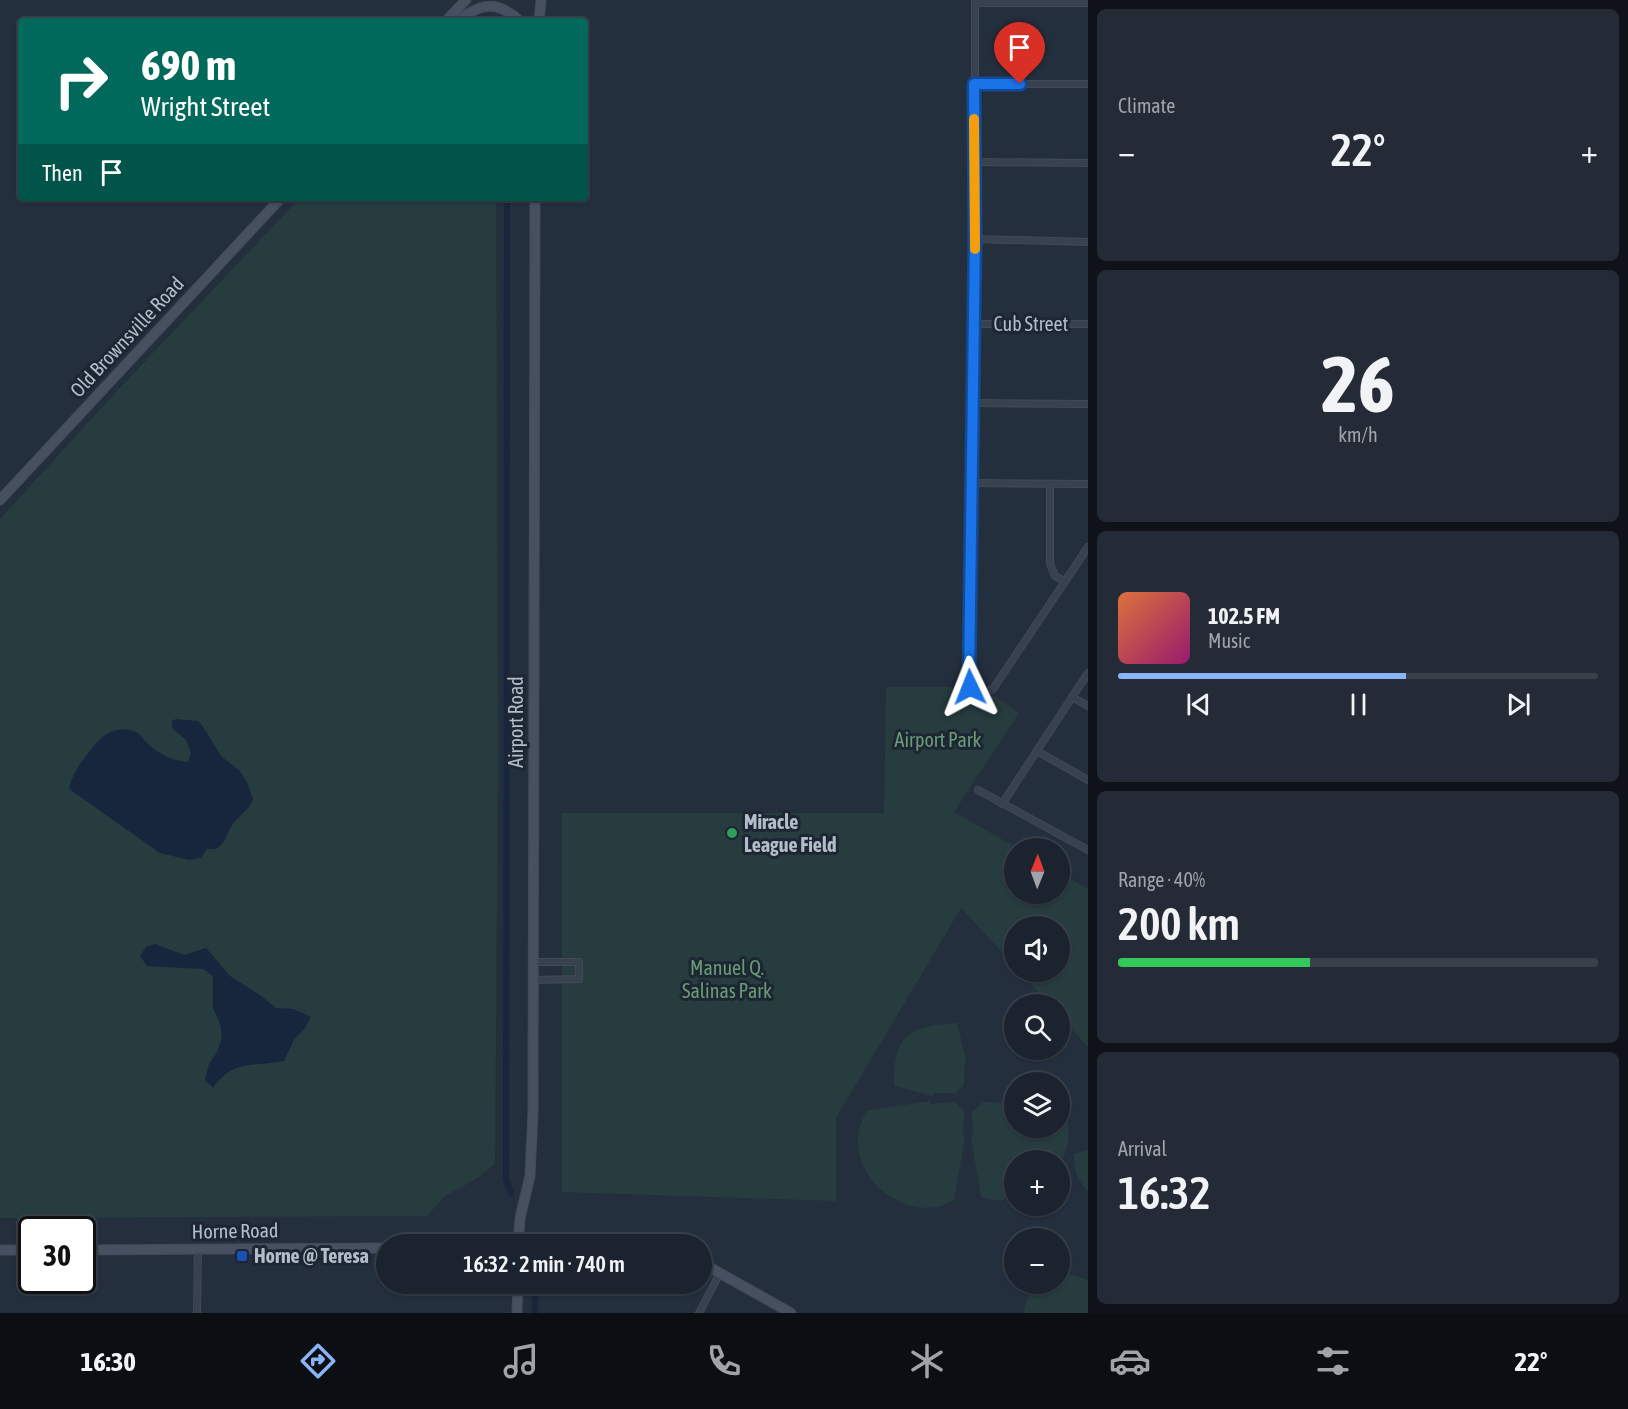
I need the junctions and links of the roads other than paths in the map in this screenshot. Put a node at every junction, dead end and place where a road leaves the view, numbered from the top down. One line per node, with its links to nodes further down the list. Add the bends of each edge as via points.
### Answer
1 (466, 0): 5 (street)
2 (541, 0): 8 (street)
3 (975, 1): 4 (street); 9 (street)
4 (1088, 3)
5 (449, 18)
6 (462, 18): 7 (street, via 487,5 511,12)
7 (516, 18)
8 (539, 18)
9 (974, 84): 10 (street); 11 (street)
10 (1088, 84)
11 (974, 162): 12 (street); 15 (street)
12 (1088, 163)
13 (277, 201): 24 (street, Old Brownsville Road)
14 (535, 201): 35 (street, Airport Road)
15 (975, 240): 16 (street); 17 (street)
16 (1088, 242)
17 (973, 324): 18 (street, Cub Street); 19 (street)
18 (1088, 324)
19 (972, 403): 20 (street); 21 (street)
20 (1088, 404)
21 (972, 483): 22 (street); 26 (street, via 969,679 976,693 993,689)
22 (1050, 484): 23 (street); 26 (street, via 1050,564 1055,576)
23 (1088, 484)
24 (0, 500)
25 (1088, 547): 26 (street)
26 (1064, 581)
27 (1088, 673): 28 (street)
28 (1072, 697): 29 (street); 30 (street)
29 (1088, 706)
30 (1037, 751): 31 (street); 33 (street)
31 (1088, 780)
32 (978, 790): 33 (street)
33 (1002, 804): 34 (street)
34 (1088, 850)
35 (533, 962): 36 (street, Airport Road); 36 (street, via 579,962 579,980)
36 (533, 980): 37 (street, Airport Road, via 532,1152)
37 (519, 1234)
38 (376, 1248): 39 (street, Horne Road)
39 (198, 1249): 42 (street, Horne Road); 46 (street)
40 (0, 1250): 41 (street)
41 (18, 1250)
42 (96, 1250)
43 (712, 1269): 44 (street)
44 (720, 1273): 48 (street); 49 (street)
45 (518, 1294): 47 (street)
46 (197, 1313)
47 (517, 1313)
48 (699, 1313)
49 (791, 1313)

